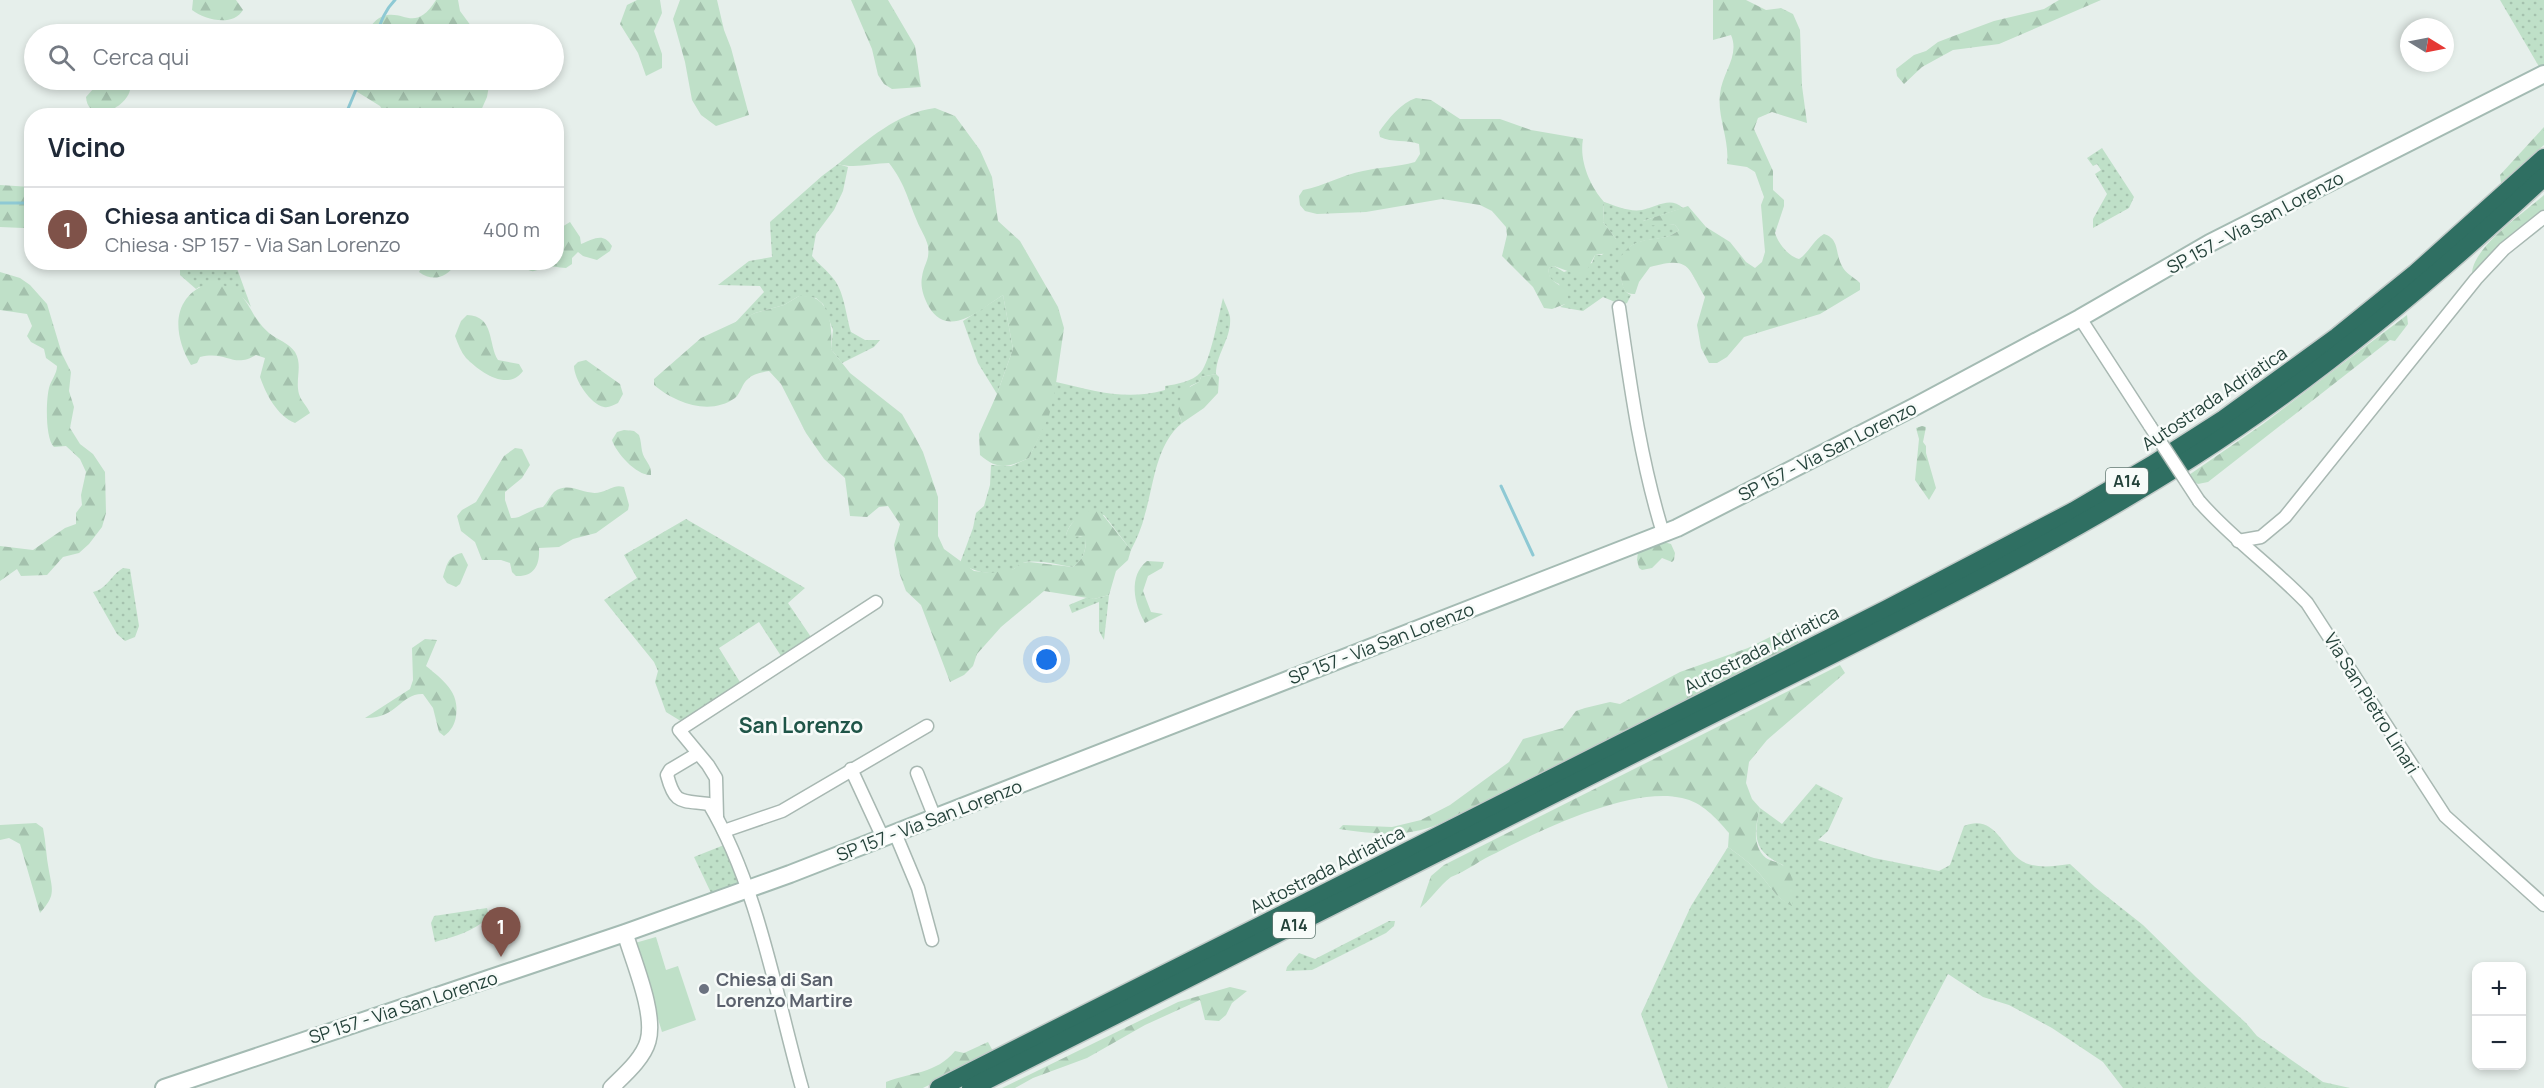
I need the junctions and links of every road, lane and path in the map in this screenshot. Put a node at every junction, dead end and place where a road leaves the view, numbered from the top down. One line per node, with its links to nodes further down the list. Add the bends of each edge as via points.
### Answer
1 (2544, 74): 6 (main road, SP 157 - Via San Lorenzo, via 2210,243)
2 (2544, 158): 25 (highway, Autostrada Adriatica / A14, via 2416,273 2322,349 2224,418 2074,512)
3 (2544, 177): 26 (highway, Autostrada Adriatica / A14, via 2414,293 2313,373 2194,455 2083,523)
4 (2544, 217): 8 (street, via 2504,249 2476,279 2285,517 2261,537)
5 (1619, 307): 7 (street, via 1634,409)
6 (2080, 318): 7 (main road, SP 157 - Via San Lorenzo, via 1916,406); 8 (street, Via San Pietro Linari, bridge, via 2199,501)
7 (1663, 533): 15 (main road, SP 157 - Via San Lorenzo)
8 (2238, 541): 19 (street, Via San Pietro Linari, via 2307,603 2445,816)
9 (876, 602): 11 (street, via 679,730)
10 (927, 726): 12 (street)
11 (697, 754): 14 (street, via 716,778); 14 (street, via 670,770 667,775 672,793 678,799 709,804)
12 (851, 769): 16 (street, via 782,811); 17 (street)
13 (917, 772): 15 (street)
14 (717, 817): 16 (street)
15 (935, 818): 17 (main road, SP 157 - Via San Lorenzo)
16 (724, 831): 18 (street)
17 (889, 836): 18 (main road, SP 157 - Via San Lorenzo); 21 (street, via 918,888)
18 (746, 890): 20 (main road, SP 157 - Via San Lorenzo); 24 (street)
19 (2544, 905)
20 (626, 933): 22 (main road, SP 157 - Via San Lorenzo); 23 (street, via 648,1012 649,1031 644,1050)
21 (932, 940)
22 (165, 1088)
23 (611, 1088)
24 (802, 1088)
25 (939, 1088)
26 (971, 1088)

